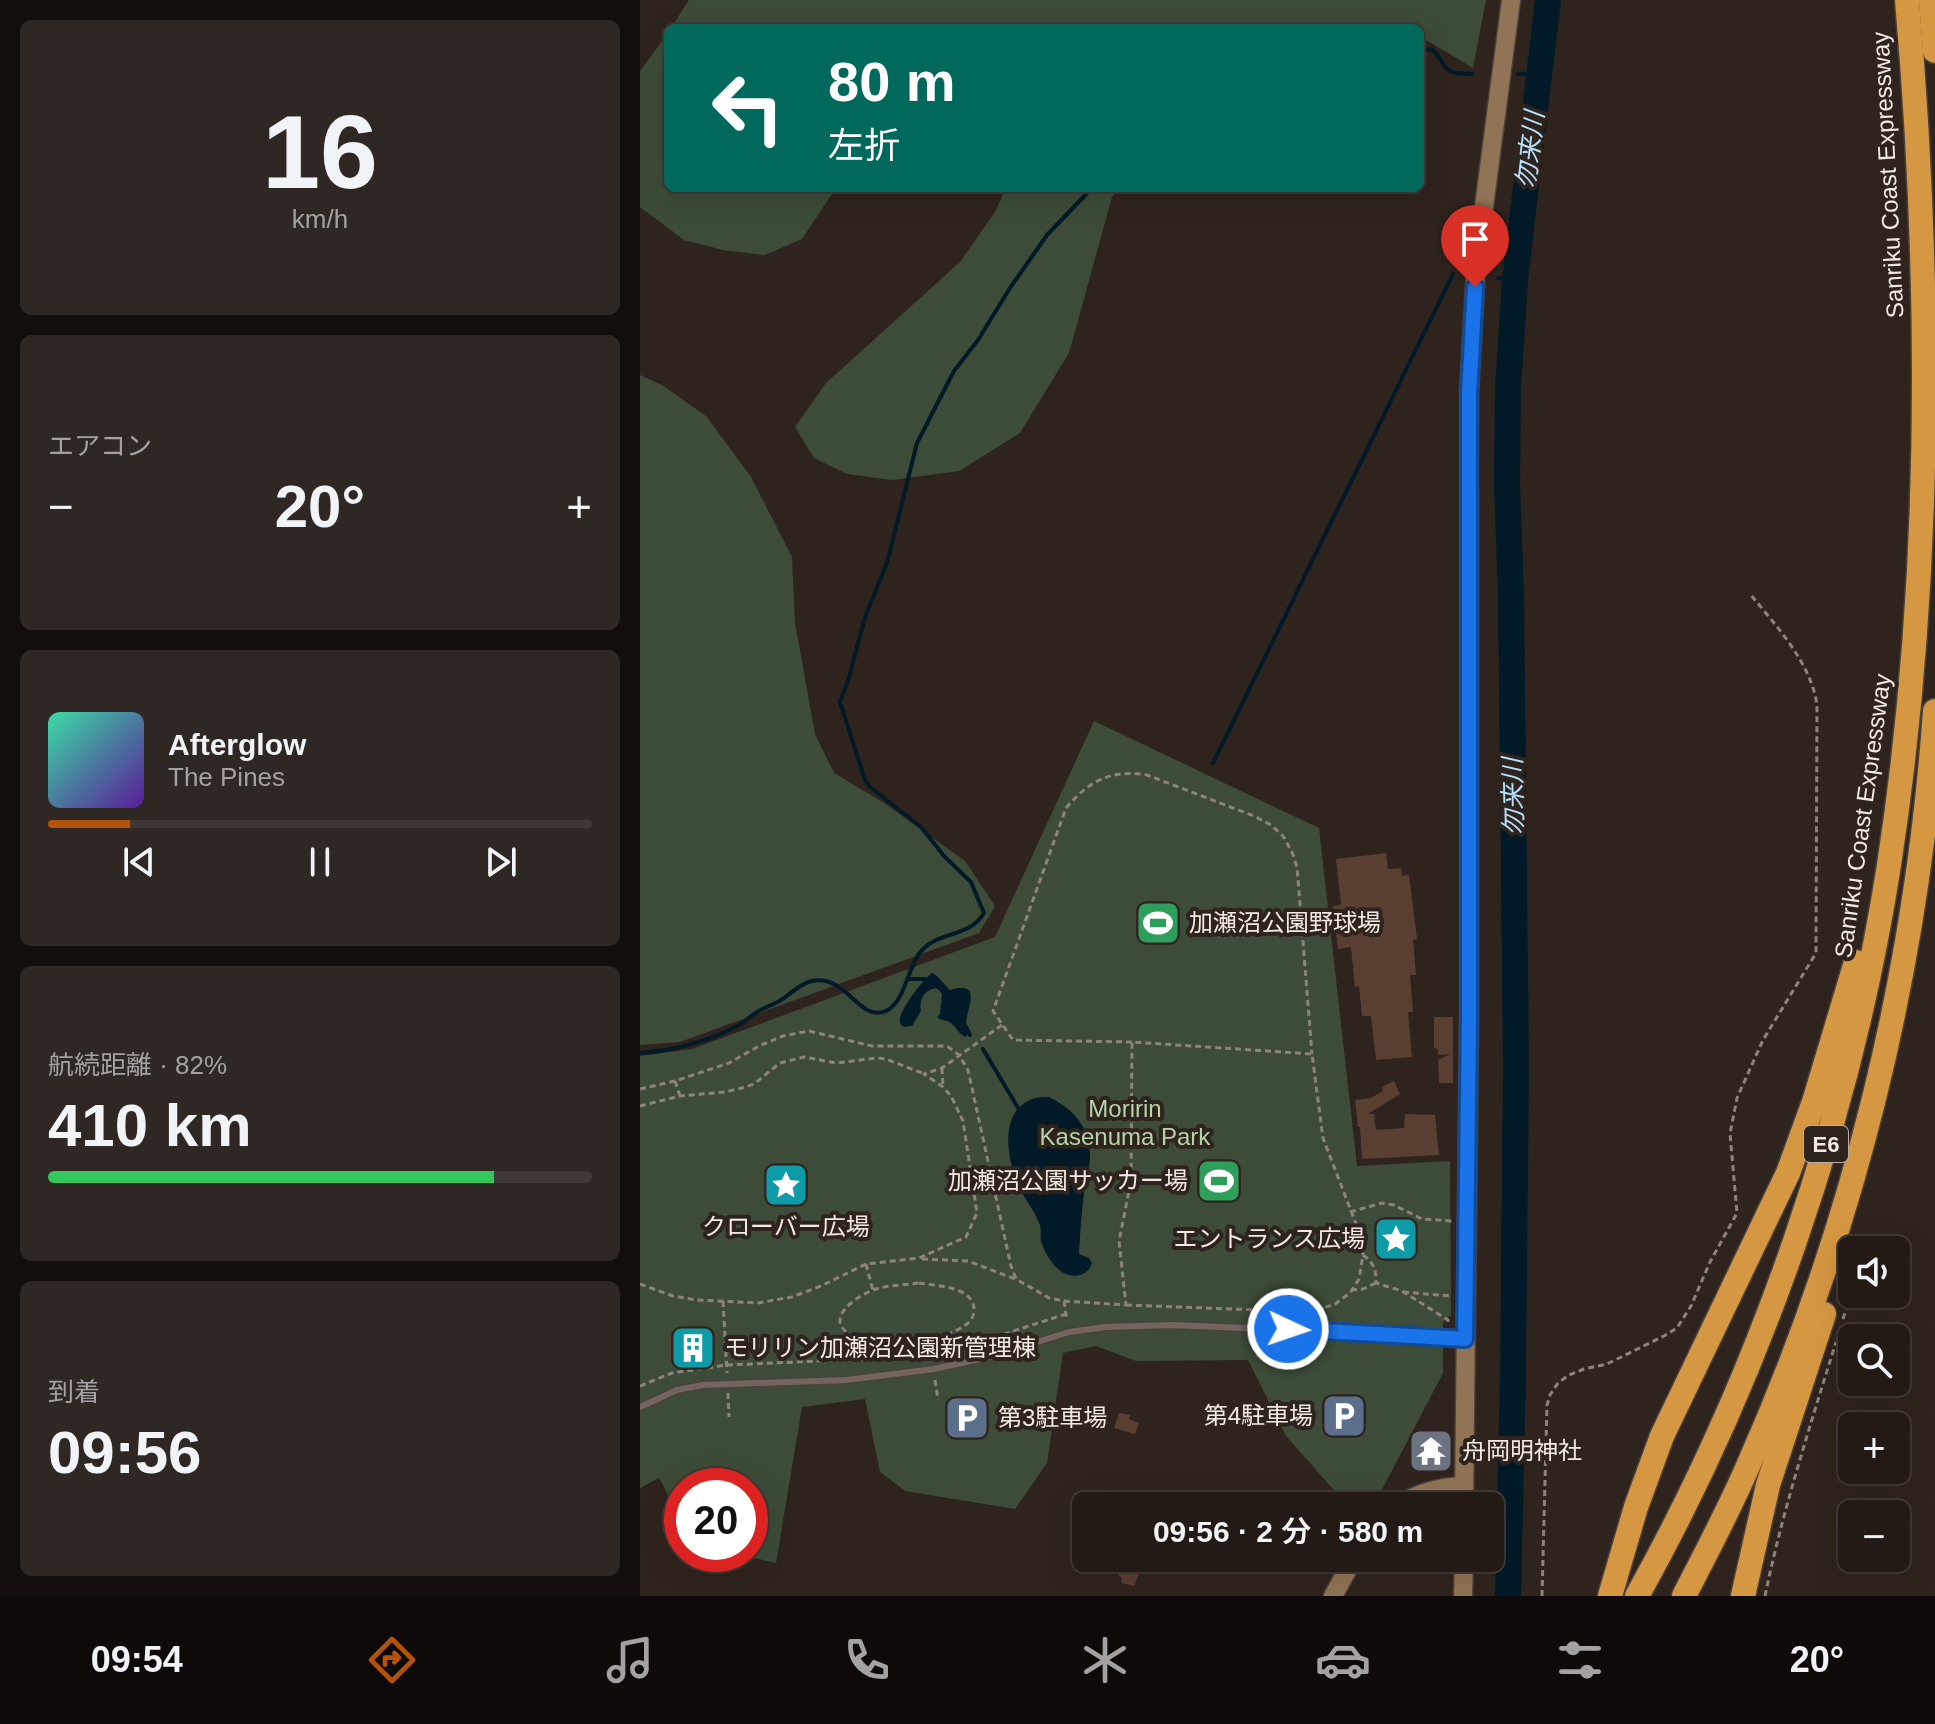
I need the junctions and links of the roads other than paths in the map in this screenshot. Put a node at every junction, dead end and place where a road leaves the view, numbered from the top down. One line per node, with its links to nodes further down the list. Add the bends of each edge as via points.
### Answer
1 (1511, 0): 10 (street, via 1476,268 1469,393)
2 (1898, 0): 6 (highway)
3 (1907, 0): 6 (highway, Sanriku Coast Expressway / E6)
4 (1931, 0): 5 (highway)
5 (1935, 51)
6 (1918, 180): 7 (highway, Sanriku Coast Expressway / E6, via 1925,402)
7 (1913, 662): 19 (highway, via 1862,942 1814,1102 1777,1198 1662,1436); 20 (highway, Sanriku Coast Expressway / E6, via 1875,946 1814,1184 1729,1411)
8 (1935, 711): 9 (highway, E6)
9 (1905, 961): 21 (highway, E6, via 1853,1177 1807,1318 1748,1466); 22 (highway, via 1895,1039 1860,1194 1768,1485)
10 (1465, 1339): 11 (lane, via 1135,1325 1069,1332 934,1369 846,1380 703,1385); 12 (street)
11 (640, 1407)
12 (1464, 1486): 13 (street); 14 (street)
13 (1428, 1492)
14 (1464, 1492)
15 (1346, 1572): 17 (street)
16 (1464, 1572): 18 (street)
17 (1333, 1596)
18 (1463, 1596)
19 (1610, 1596)
20 (1637, 1596)
21 (1684, 1596)
22 (1743, 1596)

